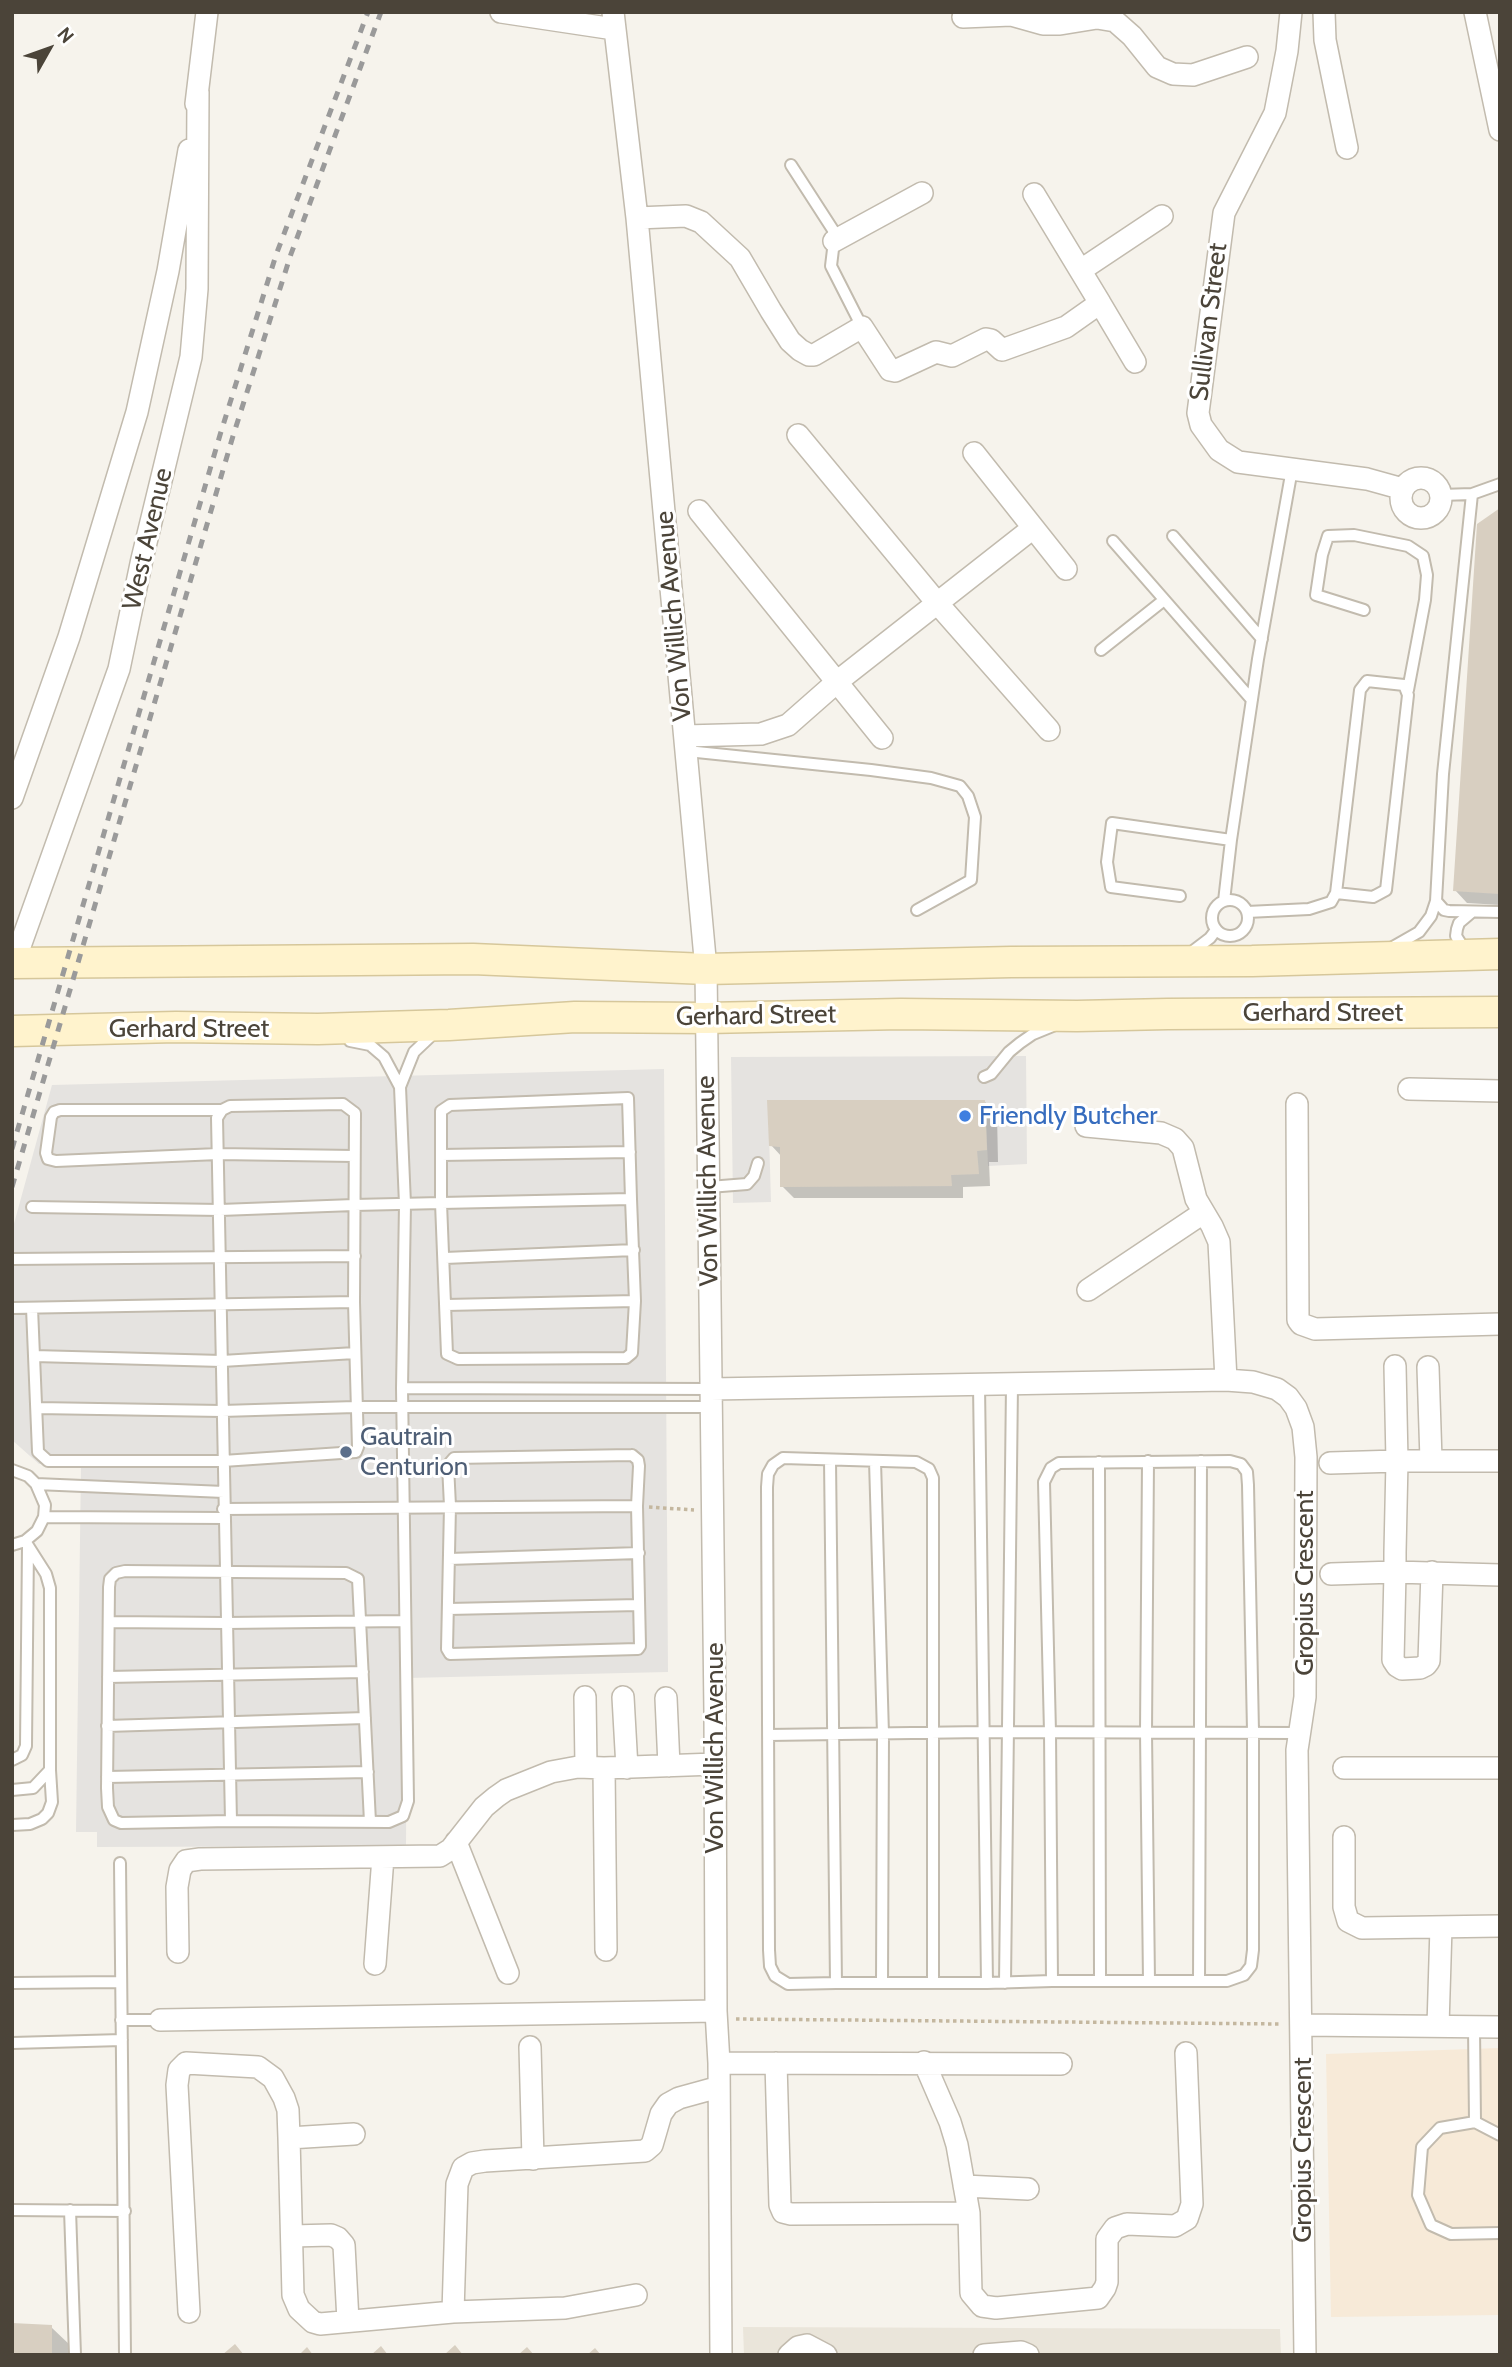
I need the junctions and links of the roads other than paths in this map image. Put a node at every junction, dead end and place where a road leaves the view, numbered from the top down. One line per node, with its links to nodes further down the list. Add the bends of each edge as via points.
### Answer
1 (207, 12): 11 (street, West Avenue)
2 (501, 12): 8 (street)
3 (1123, 12): 9 (street)
4 (1291, 12): 26 (street, Sullivan Street, via 1275,113 1224,213 1198,413 1209,439 1238,462)
5 (1324, 12): 13 (street, via 1325,40)
6 (1475, 12): 12 (street)
7 (963, 17): 9 (street, via 1011,15 1043,24 1097,18 1115,21)
8 (613, 20): 18 (street, Von Willich Avenue)
9 (1132, 36): 10 (street, via 1157,67 1173,74 1193,75)
10 (1247, 57)
11 (198, 92): 47 (street, West Avenue, via 168,271 137,412 69,637); 63 (street, West Avenue, via 197,289 191,358 119,669)
12 (1500, 130)
13 (1347, 148)
14 (791, 165): 19 (lane, via 833,230)
15 (922, 193): 19 (street)
16 (1034, 194): 20 (street)
17 (1162, 216): 20 (street)
18 (637, 218): 22 (street, via 686,216 701,222 740,258 790,341 809,355); 46 (street, Von Willich Avenue)
19 (834, 241): 22 (lane, via 831,267)
20 (1081, 270): 21 (street)
21 (1100, 303): 22 (street, via 1066,327 1002,350 986,339 952,356 936,352 895,371); 23 (street)
22 (862, 327)
23 (1135, 362)
24 (797, 435): 37 (street)
25 (974, 453): 32 (street)
26 (1292, 469): 28 (street, Sullivan Street); 39 (lane)
27 (1500, 484): 29 (lane)
28 (1403, 489): 30 (street, via 1412,480 1425,479 1436,484); 30 (street, via 1407,513 1418,518 1434,514)
29 (1472, 494): 30 (lane); 52 (lane, via 1443,774)
30 (1441, 495)
31 (699, 511): 41 (street)
32 (1033, 528): 35 (street); 37 (street)
33 (1173, 536): 39 (lane)
34 (1112, 541): 36 (lane)
35 (1066, 569)
36 (1164, 600): 40 (lane); 43 (lane)
37 (938, 604): 41 (street); 44 (street)
38 (1364, 610): 42 (lane, via 1317,595 1328,536 1354,535 1408,547 1423,556 1425,600)
39 (1262, 639): 43 (lane)
40 (1101, 650)
41 (838, 681): 45 (street); 46 (street, via 789,725 769,733)
42 (1408, 690): 49 (lane, via 1386,890 1373,897); 49 (lane, via 1404,685 1367,681 1360,690)
43 (1252, 700): 48 (lane)
44 (1049, 730)
45 (882, 738)
46 (686, 744): 53 (lane, via 931,778 960,786 975,817 971,880); 64 (street, Von Willich Avenue)
47 (12, 798)
48 (1231, 840): 50 (lane, via 1112,823 1107,848 1111,887); 51 (lane)
49 (1336, 892): 54 (lane, via 1331,902 1318,907)
50 (1180, 896)
51 (1224, 901): 54 (lane, via 1235,901); 57 (lane, via 1212,913)
52 (1436, 901): 55 (lane, via 1444,910); 61 (lane, via 1419,932)
53 (917, 910)
54 (1247, 912): 58 (lane)
55 (1472, 912): 56 (lane); 59 (lane, via 1459,923 1456,936)
56 (1500, 912)
57 (1216, 930): 58 (lane); 62 (lane)
58 (1244, 948): 61 (street, Gerhard Street); 62 (street, Gerhard Street)
59 (1468, 953): 60 (street, Gerhard Street); 61 (street, Gerhard Street)
60 (1500, 954)
61 (1377, 956)
62 (1175, 963): 64 (street, Gerhard Street)
63 (13, 965): 64 (street, Gerhard Street, via 473,959)
64 (706, 969): 67 (street, Von Willich Avenue)
65 (1500, 1012): 66 (street, Gerhard Street)
66 (1077, 1016): 67 (street, Gerhard Street); 73 (lane, via 1033,1034)
67 (706, 1018): 68 (street, Gerhard Street, via 575,1017); 85 (street, Von Willich Avenue)
68 (449, 1025): 70 (street, Gerhard Street); 74 (lane, via 427,1037 414,1052)
69 (65, 1029): 70 (street, Gerhard Street); 71 (street, Gerhard Street); 72 (street)
70 (318, 1029): 74 (lane, via 340,1041 370,1045 384,1057)
71 (12, 1031)
72 (12, 1053)
73 (984, 1077)
74 (400, 1087): 88 (lane)
75 (1409, 1090): 76 (street)
76 (1500, 1091)
77 (1297, 1104): 105 (street, via 1301,1324 1315,1329)
78 (222, 1110): 81 (lane, via 217,1118); 81 (lane, via 60,1110 51,1117 46,1153 56,1161); 83 (lane, via 230,1106 344,1104 355,1113)
79 (1086, 1126): 92 (street, via 1161,1133 1175,1139 1183,1148)
80 (630, 1152): 82 (lane); 82 (lane, via 626,1098 450,1105 441,1111); 86 (lane)
81 (218, 1154): 83 (lane); 91 (lane)
82 (441, 1155): 87 (lane)
83 (355, 1156): 89 (lane)
84 (758, 1163): 85 (lane, via 747,1184)
85 (709, 1187): 115 (street, Von Willich Avenue)
86 (631, 1199): 87 (lane); 93 (lane)
87 (441, 1203): 88 (lane); 97 (lane)
88 (405, 1204): 89 (lane); 114 (lane)
89 (354, 1205): 91 (lane); 94 (lane)
90 (32, 1207): 91 (lane)
91 (220, 1210): 96 (lane)
92 (1203, 1213): 98 (street); 111 (street, via 1219,1242)
93 (634, 1250): 97 (lane); 99 (lane)
94 (355, 1256): 96 (lane); 100 (lane)
95 (12, 1258): 96 (lane)
96 (221, 1258): 101 (lane)
97 (445, 1258): 102 (lane)
98 (1088, 1290)
99 (635, 1301): 102 (lane); 102 (lane, via 632,1353 626,1358 451,1358 447,1354)
100 (354, 1302): 101 (lane); 106 (lane)
101 (221, 1304): 104 (lane); 108 (lane)
102 (446, 1305)
103 (12, 1308): 104 (lane)
104 (32, 1308): 107 (lane)
105 (1500, 1324)
106 (355, 1353): 108 (lane); 116 (lane)
107 (34, 1356): 108 (lane); 118 (lane)
108 (222, 1361): 119 (lane)
109 (1395, 1366): 126 (street)
110 (1428, 1367): 121 (street)
111 (1226, 1380): 113 (street, Gropius Crescent); 170 (street, Gropius Crescent, via 1277,1389 1296,1408 1303,1427 1307,1574 1305,1697)
112 (979, 1385): 113 (street, Gropius Crescent); 115 (street, Gropius Crescent); 163 (lane)
113 (1012, 1385): 164 (lane)
114 (402, 1388): 115 (lane); 117 (lane)
115 (711, 1398): 117 (lane); 175 (street, Von Willich Avenue)
116 (355, 1407): 117 (lane); 119 (lane); 122 (lane, via 358,1447 352,1453)
117 (402, 1407): 135 (lane)
118 (37, 1408): 119 (lane); 122 (lane, via 38,1452 48,1461)
119 (222, 1411): 122 (lane)
120 (830, 1460): 123 (lane); 171 (lane); 173 (lane, via 783,1458 768,1474)
121 (1431, 1460): 126 (street); 127 (street)
122 (223, 1461): 132 (lane)
123 (875, 1461): 169 (lane, via 916,1462 929,1469 933,1478); 172 (lane)
124 (1148, 1461): 125 (lane); 128 (lane); 167 (lane)
125 (1201, 1461): 162 (lane, via 1230,1461 1247,1472); 168 (lane)
126 (1397, 1461): 129 (street); 143 (street)
127 (1500, 1461)
128 (1099, 1462): 165 (lane, via 1059,1463 1044,1482); 166 (lane)
129 (1330, 1463)
130 (14, 1468): 131 (lane)
131 (36, 1484): 132 (lane); 137 (lane)
132 (224, 1492): 136 (lane)
133 (450, 1506): 134 (lane); 134 (lane, via 448,1465 454,1458 632,1455 639,1466); 135 (lane); 141 (lane)
134 (637, 1506): 140 (lane)
135 (403, 1507): 136 (lane); 149 (lane)
136 (223, 1514): 137 (lane); 142 (lane)
137 (44, 1517): 138 (lane)
138 (26, 1544): 139 (lane); 174 (lane, via 26,1746 22,1755); 181 (lane, via 50,1588)
139 (12, 1545)
140 (639, 1553): 141 (lane); 147 (lane)
141 (449, 1559): 148 (lane)
142 (225, 1572): 150 (lane, via 116,1573 110,1578); 151 (lane); 152 (lane, via 346,1573 359,1579)
143 (1395, 1572): 144 (street); 144 (street, via 1393,1660 1402,1669 1420,1668 1429,1661); 145 (street)
144 (1432, 1572): 146 (street)
145 (1331, 1574)
146 (1500, 1575)
147 (639, 1605): 148 (lane); 148 (lane, via 640,1646 635,1650 450,1654)
148 (448, 1609)
149 (404, 1621): 152 (lane); 187 (lane, via 407,1808 396,1820)
150 (109, 1622): 151 (lane); 155 (lane)
151 (226, 1623): 152 (lane); 154 (lane)
152 (361, 1623): 153 (lane)
153 (363, 1672): 154 (lane); 159 (lane)
154 (227, 1674): 155 (lane); 160 (lane)
155 (108, 1677): 161 (lane)
156 (584, 1697): 177 (street)
157 (623, 1697): 178 (street)
158 (666, 1698): 176 (street)
159 (365, 1718): 160 (lane); 182 (lane)
160 (229, 1723): 161 (lane); 183 (lane)
161 (107, 1726): 184 (lane)
162 (1253, 1731): 168 (lane); 170 (lane); 202 (lane, via 1251,1966 1244,1975 1227,1981)
163 (984, 1732): 164 (lane); 169 (lane); 208 (lane)
164 (1008, 1732): 165 (lane); 209 (lane)
165 (1050, 1732): 166 (lane); 199 (lane)
166 (1100, 1732): 167 (lane); 200 (lane)
167 (1146, 1732): 168 (lane); 201 (lane)
168 (1201, 1732): 202 (lane)
169 (932, 1733): 172 (lane); 207 (lane)
170 (1299, 1733): 213 (street, Gropius Crescent)
171 (834, 1734): 172 (lane); 173 (lane); 205 (lane)
172 (883, 1734): 206 (lane)
173 (768, 1735): 205 (lane, via 770,1966 775,1976 788,1984)
174 (12, 1760)
175 (715, 1765): 176 (street); 210 (street, Von Willich Avenue)
176 (669, 1766): 178 (street)
177 (595, 1768): 178 (street); 190 (street, via 565,1768 506,1790 484,1807); 195 (street)
178 (627, 1768)
179 (1344, 1768): 180 (street)
180 (1500, 1768)
181 (50, 1770): 185 (lane, via 33,1788); 188 (lane, via 48,1813 30,1824)
182 (368, 1772): 183 (lane); 187 (lane)
183 (230, 1776): 184 (lane); 186 (lane)
184 (107, 1777): 186 (lane, via 108,1807 117,1822)
185 (12, 1790)
186 (231, 1821): 187 (lane)
187 (370, 1822)
188 (12, 1825)
189 (1345, 1837): 194 (street, via 1343,1907 1348,1921 1362,1928)
190 (456, 1842): 191 (street, via 440,1856); 198 (street)
191 (383, 1857): 196 (street, via 186,1861 177,1886); 197 (street)
192 (120, 1863): 203 (lane)
193 (1500, 1926): 194 (street)
194 (1441, 1927): 214 (street)
195 (606, 1950)
196 (178, 1952)
197 (375, 1964)
198 (508, 1973)
199 (1052, 1981): 200 (lane); 209 (lane)
200 (1100, 1981): 201 (lane)
201 (1149, 1981): 202 (lane)
202 (1199, 1981)
203 (121, 1982): 204 (lane); 212 (lane)
204 (12, 1983)
205 (836, 1983): 206 (lane)
206 (882, 1983): 207 (lane)
207 (933, 1983): 208 (lane)
208 (987, 1983): 209 (lane)
209 (1004, 1983)
210 (716, 2015): 211 (street); 222 (street, Von Willich Avenue)
211 (160, 2020): 212 (lane)
212 (121, 2021): 217 (lane)
213 (1302, 2025): 214 (street); 250 (street, Gropius Crescent)
214 (1438, 2026): 215 (street)
215 (1474, 2027): 216 (street); 226 (lane)
216 (1500, 2027)
217 (122, 2040): 218 (lane); 235 (lane)
218 (12, 2043)
219 (530, 2047): 230 (street)
220 (1186, 2053): 236 (street, via 1191,2209 1183,2223 1175,2226 1127,2224 1110,2232 1107,2282 1098,2298 982,2306 970,2289)
221 (924, 2062): 223 (street); 224 (street); 231 (street, via 950,2122)
222 (719, 2063): 223 (street); 225 (street, Von Willich Avenue)
223 (776, 2063): 236 (street, via 783,2212)
224 (1061, 2064)
225 (719, 2087): 230 (street, via 668,2104 652,2145 645,2151); 245 (street, Von Willich Avenue)
226 (1475, 2122): 228 (lane); 237 (lane, via 1440,2128 1422,2147 1418,2195 1431,2225 1451,2234)
227 (354, 2134): 229 (street)
228 (1500, 2135)
229 (289, 2138): 238 (street); 240 (street, via 284,2098 266,2071 193,2063 179,2070)
230 (533, 2159): 241 (street, via 485,2161 460,2172)
231 (964, 2186): 232 (street); 236 (street)
232 (1028, 2189)
233 (12, 2210): 234 (lane)
234 (70, 2210): 235 (lane); 243 (lane)
235 (125, 2211): 244 (lane)
236 (969, 2213)
237 (1500, 2234)
238 (292, 2236): 242 (street, via 293,2295 299,2309 313,2322); 242 (street, via 331,2235 344,2245)
239 (636, 2295): 241 (street, via 565,2308)
240 (189, 2312)
241 (453, 2312): 242 (street)
242 (348, 2321)
243 (75, 2355)
244 (125, 2355)
245 (722, 2355)
246 (789, 2355): 247 (street, via 807,2345)
247 (826, 2355)
248 (984, 2355): 249 (street, via 1021,2351)
249 (1028, 2355)
250 (1305, 2355)

